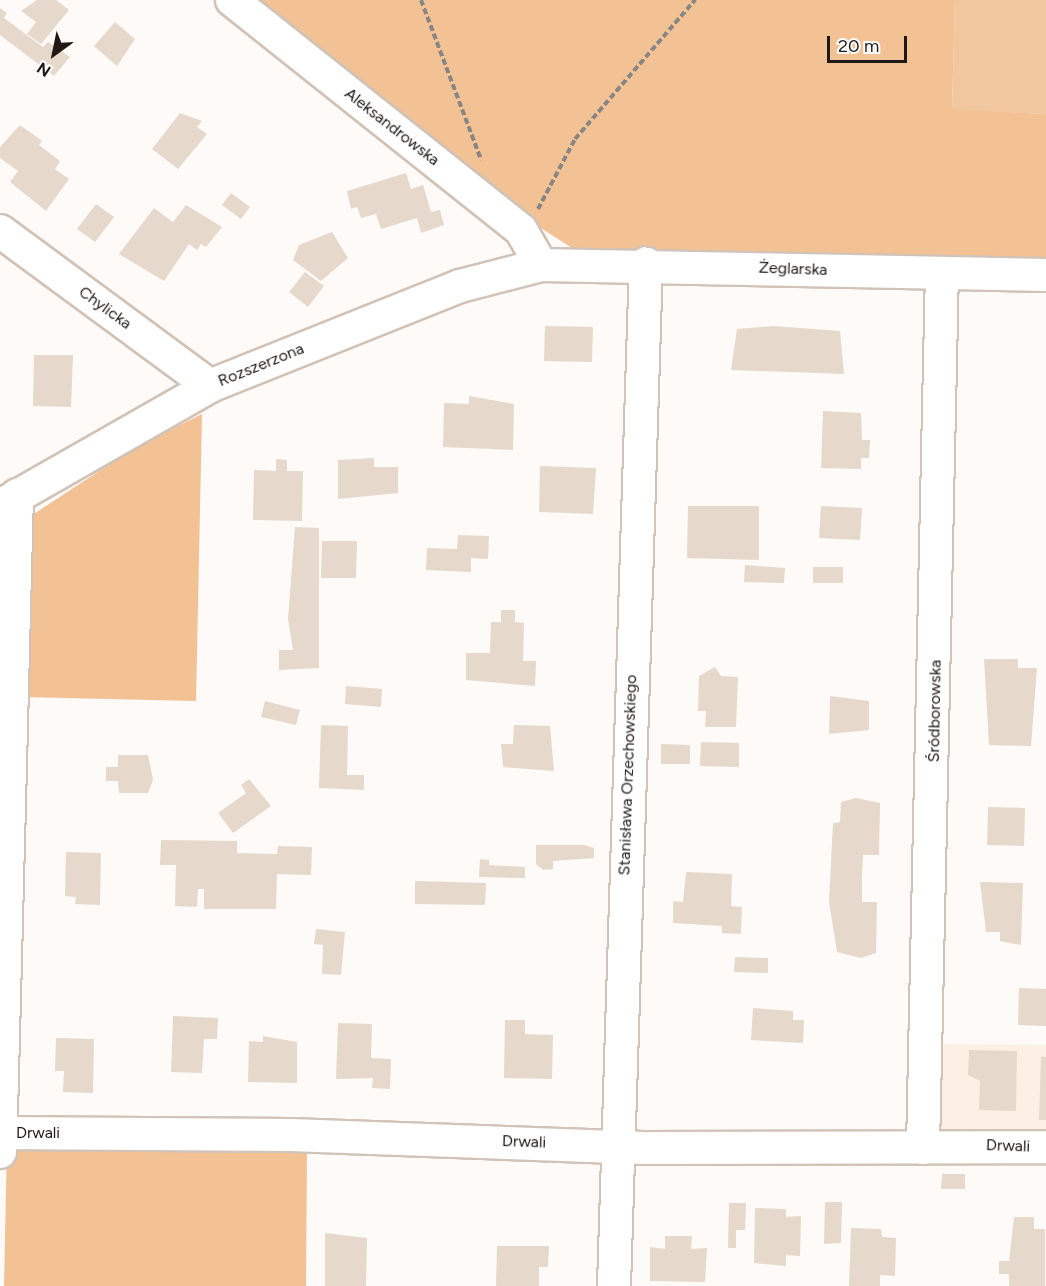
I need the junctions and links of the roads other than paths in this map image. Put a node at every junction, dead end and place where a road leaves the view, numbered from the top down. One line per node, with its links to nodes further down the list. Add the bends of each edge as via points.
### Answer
1 (232, 0): 4 (street, Aleksandrowska, via 521,230)
2 (0, 231): 7 (street, Chylicka)
3 (646, 264): 4 (street, Żeglarska); 5 (street, Żeglarska); 10 (street, Stanisława Orzechowskiego)
4 (541, 265): 7 (street, Rozszerzona, via 460,286)
5 (942, 273): 6 (street, Żeglarska); 12 (street, Śródborowska)
6 (1046, 275)
7 (210, 386): 8 (street, Rozszerzona)
8 (8, 500): 9 (street)
9 (0, 1133): 10 (street, Drwali); 13 (street)
10 (616, 1144): 12 (street, Drwali); 14 (street, Stanisława Orzechowskiego)
11 (1046, 1147): 12 (street, Drwali, via 953,1143)
12 (923, 1148)
13 (0, 1152)
14 (614, 1286)

